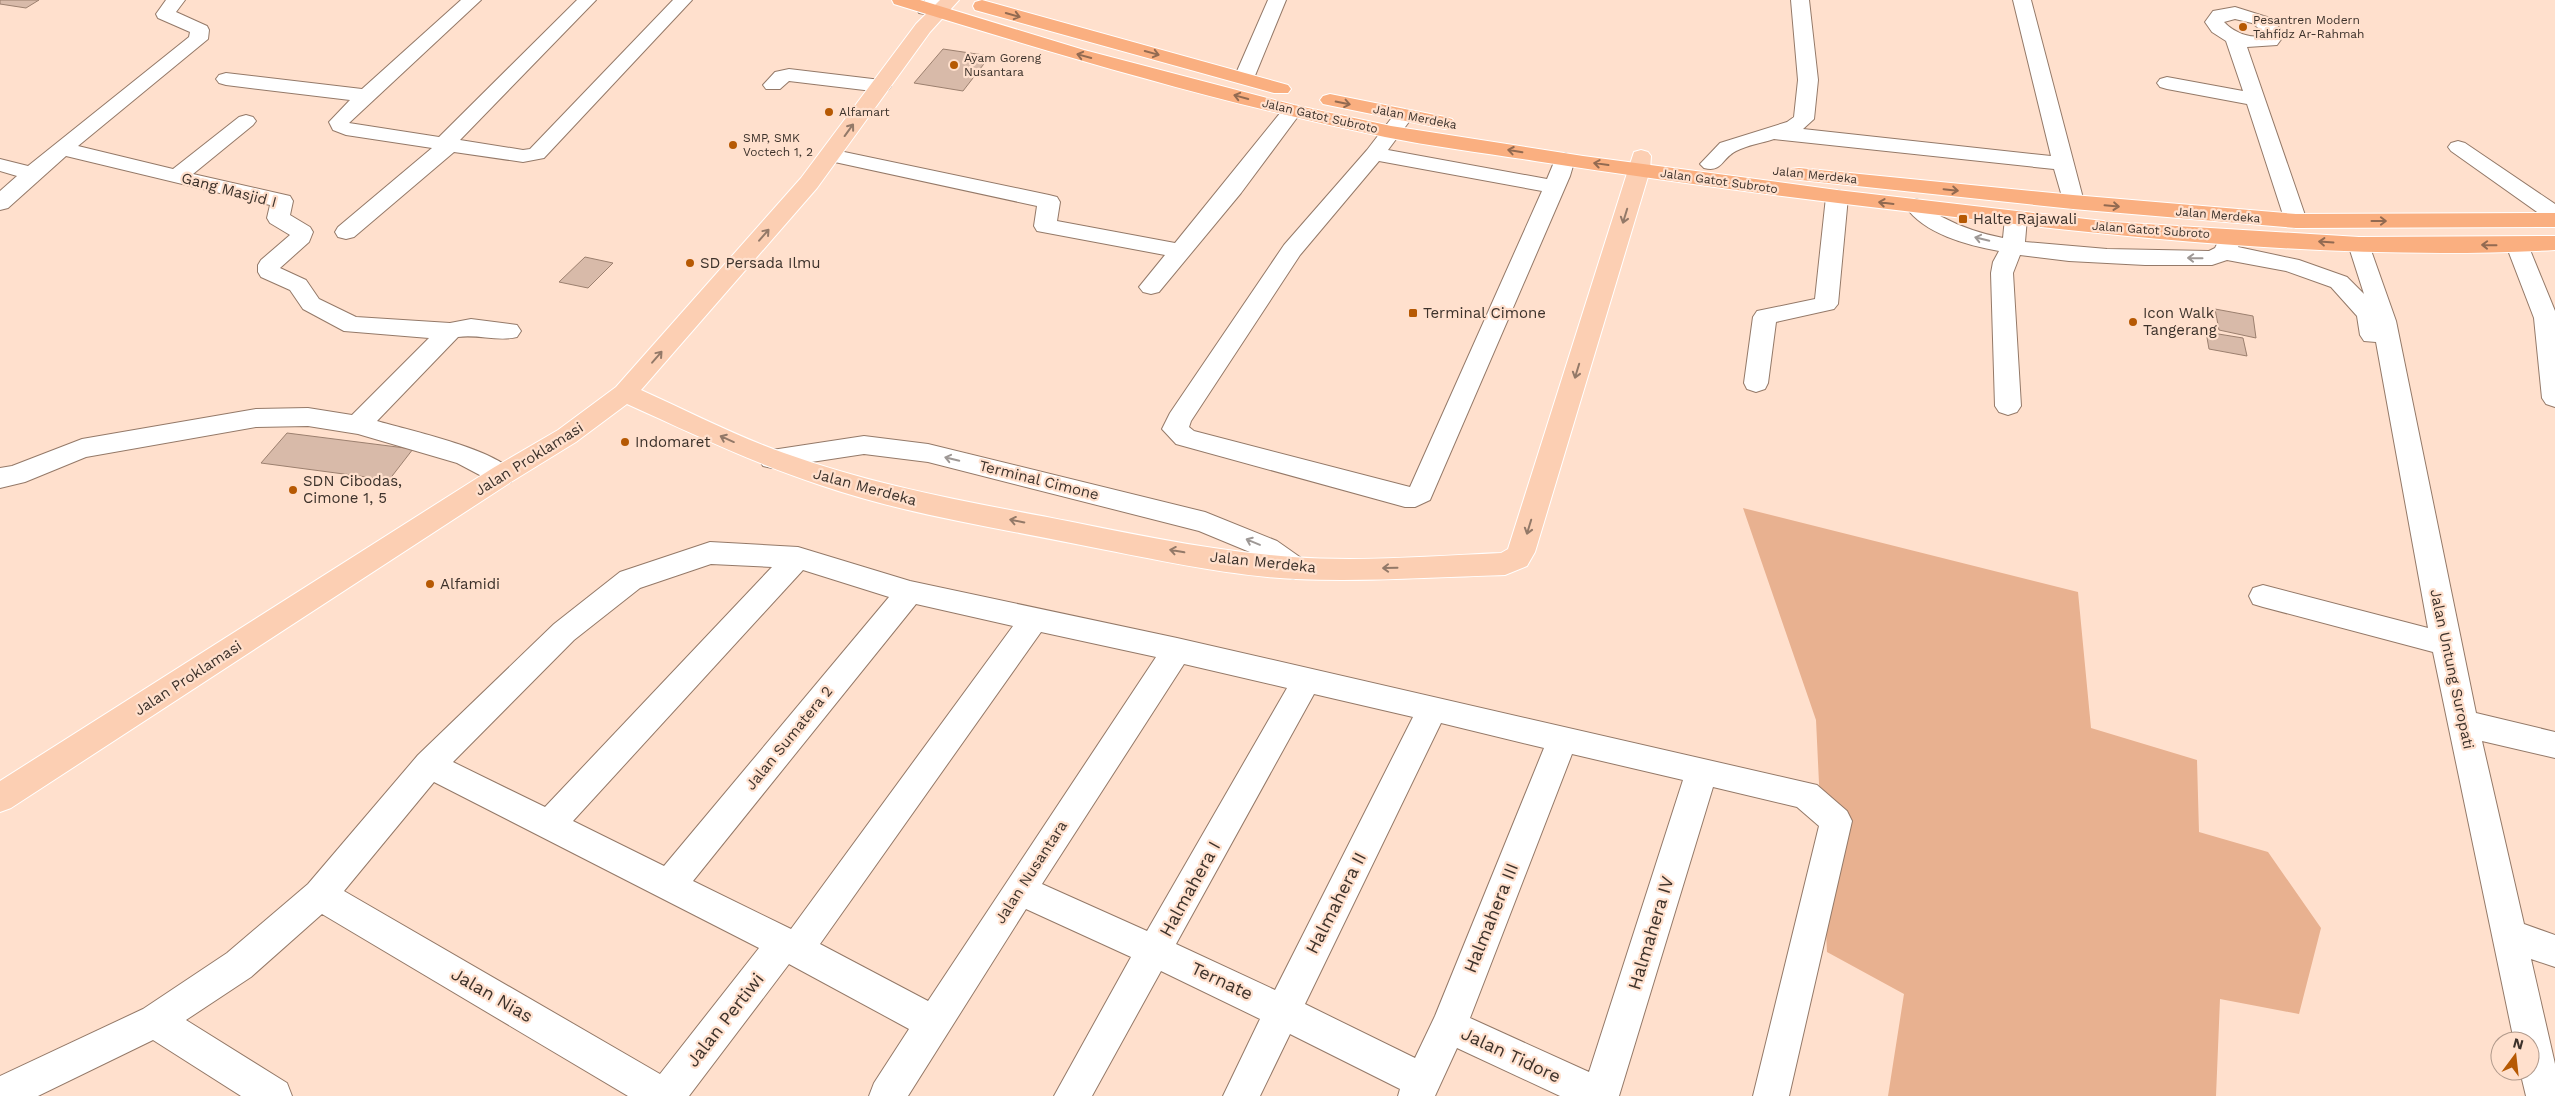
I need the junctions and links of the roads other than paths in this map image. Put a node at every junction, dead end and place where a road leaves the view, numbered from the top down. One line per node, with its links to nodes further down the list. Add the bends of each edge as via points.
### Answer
1 (176, 0): 27 (street, via 165,14 200,30 198,39)
2 (472, 0): 18 (street)
3 (587, 0): 25 (street)
4 (683, 0): 25 (street, via 537,154 524,156)
5 (901, 0): 10 (highway, Jalan Gatot Subroto)
6 (960, 0): 13 (highway, Jalan Merdeka, one-way to 13)
7 (1277, 0): 13 (street)
8 (1800, 0): 24 (street, via 1808,80 1804,119 1794,126)
9 (2022, 0): 33 (street)
10 (938, 5): 17 (main road, Jalan Proklamasi); 20 (highway, Jalan Gatot Subroto, one-way to 10, via 1078,54)
11 (2229, 7): 12 (street, via 2214,22 2220,31); 12 (street, via 2270,25 2276,34 2270,41)
12 (2235, 39): 19 (street)
13 (1244, 78): 21 (highway, Jalan Merdeka, one-way to 21, via 1301,94)
14 (226, 79): 18 (street)
15 (2167, 83): 19 (street)
16 (773, 85): 17 (street, via 782,76 789,75)
17 (880, 86): 29 (main road, Jalan Proklamasi, one-way to 17)
18 (366, 96): 25 (street, via 343,117 340,126)
19 (2256, 100): 45 (street)
20 (1292, 111): 23 (highway, Jalan Gatot Subroto); 52 (street)
21 (1404, 115): 23 (street); 31 (highway, Jalan Merdeka)
22 (246, 121): 36 (street)
23 (1390, 132): 28 (street); 30 (highway, Jalan Gatot Subroto, one-way to 23)
24 (1768, 132): 32 (street, via 1727,147); 33 (street)
25 (447, 144): 46 (street)
26 (2458, 148): 42 (street)
27 (62, 149): 35 (street); 36 (street, Gang Masjid I)
28 (1374, 154): 37 (street); 37 (street, via 1292,250 1179,418 1175,429 1185,438 1405,497 1421,493)
29 (830, 155): 52 (street, via 1049,202 1045,226); 57 (main road, Jalan Proklamasi, one-way to 29)
30 (1564, 159): 31 (highway, Jalan Gatot Subroto, one-way to 30); 37 (street)
31 (1640, 163): 32 (highway, Jalan Merdeka); 38 (highway, Jalan Gatot Subroto); 66 (main road, Jalan Merdeka, one-way to 66, via 1521,552 1516,558 1495,566)
32 (1711, 164): 39 (highway, Jalan Merdeka, one-way to 39)
33 (2065, 164): 39 (street)
34 (0, 165): 35 (street)
35 (32, 173): 40 (street)
36 (177, 176): 54 (street, Gang Masjid I, via 282,201 278,218 302,232 301,237 269,265 269,272 298,285 312,304 352,326)
37 (1553, 188)
38 (1837, 197): 41 (highway, Jalan Gatot Subroto, one-way to 38); 56 (street, via 1826,304 1765,317)
39 (2073, 202): 45 (highway, Jalan Merdeka, one-way to 45)
40 (0, 203)
41 (1916, 206): 43 (highway, Jalan Gatot Subroto); 51 (street, one-way to 41, via 1965,235 1932,221)
42 (2555, 214)
43 (2016, 218): 48 (highway, Jalan Gatot Subroto); 51 (street)
44 (2555, 220): 45 (highway, Jalan Merdeka, one-way to 44)
45 (2296, 221)
46 (346, 232)
47 (2555, 243): 50 (highway, Jalan Gatot Subroto)
48 (2228, 244): 49 (highway, Jalan Gatot Subroto, one-way to 48); 51 (street, one-way to 51, via 2212,258 2110,257); 64 (street, via 2339,282 2368,314)
49 (2359, 244): 50 (highway, Jalan Gatot Subroto, one-way to 49); 70 (street, Jalan Untung Suropati, via 2384,321)
50 (2517, 246): 58 (street, via 2546,318)
51 (2013, 247): 59 (street, via 2002,273)
52 (1180, 251): 53 (street)
53 (1151, 288)
54 (450, 331): 55 (street, Gang Masjid I, via 471,327); 60 (street)
55 (510, 331)
56 (1756, 383)
57 (625, 393): 61 (main road, Jalan Merdeka, one-way to 57); 62 (main road, Jalan Proklamasi, via 567,436)
58 (2555, 398)
59 (2008, 406)
60 (358, 426): 62 (street, via 466,456); 63 (street, via 308,416 256,418 82,448 16,475)
61 (772, 459): 66 (main road, Jalan Merdeka, one-way to 61, via 1124,542 888,496); 66 (street, Terminal Cimone, one-way to 61, via 1267,548 1205,522 928,453 864,445)
62 (502, 475): 79 (main road, Jalan Proklamasi)
63 (0, 478)
64 (2402, 510)
65 (798, 558): 67 (street); 77 (street, via 710,553 630,580 564,632); 80 (street)
66 (1294, 568)
67 (910, 592): 69 (street); 81 (street, Jalan Sumatera 2)
68 (2262, 596): 70 (street)
69 (1033, 620): 71 (street); 85 (street, Jalan Pertiwi)
70 (2446, 644): 74 (street, Jalan Untung Suropati)
71 (1177, 650): 72 (street); 82 (street, Jalan Nusantara)
72 (1306, 681): 73 (street); 86 (street, Halmahera I)
73 (1432, 710): 75 (street); 88 (street, Halmahera II)
74 (2463, 723): 76 (street); 84 (street, Jalan Untung Suropati)
75 (1563, 739): 78 (street); 91 (street, Halmahera III)
76 (2555, 745)
77 (429, 765): 80 (street); 83 (street)
78 (1702, 771): 99 (street, Halmahera IV); 100 (street, via 1806,795 1836,822)
79 (0, 798)
80 (549, 825): 81 (street)
81 (669, 885): 85 (street)
82 (1019, 890): 86 (street, Ternate); 90 (street, Jalan Nusantara)
83 (320, 895): 89 (street, via 239,965); 95 (street, Jalan Nias)
84 (2509, 935): 87 (street); 101 (street, Jalan Untung Suropati)
85 (790, 946): 90 (street); 95 (street, Jalan Pertiwi)
86 (1156, 950): 88 (street, Ternate); 97 (street, Halmahera I)
87 (2555, 951)
88 (1282, 1010): 92 (street, Ternate); 98 (street, Halmahera II)
89 (155, 1021): 93 (street); 94 (street)
90 (934, 1023): 96 (street, Jalan Nusantara)
91 (1449, 1026): 92 (street, Halmahera III); 99 (street, Jalan Tidore)
92 (1419, 1088)
93 (0, 1094)
94 (274, 1096)
95 (665, 1096)
96 (887, 1096)
97 (1072, 1096)
98 (1241, 1096)
99 (1600, 1096)
100 (1770, 1096)
101 (2544, 1096)

